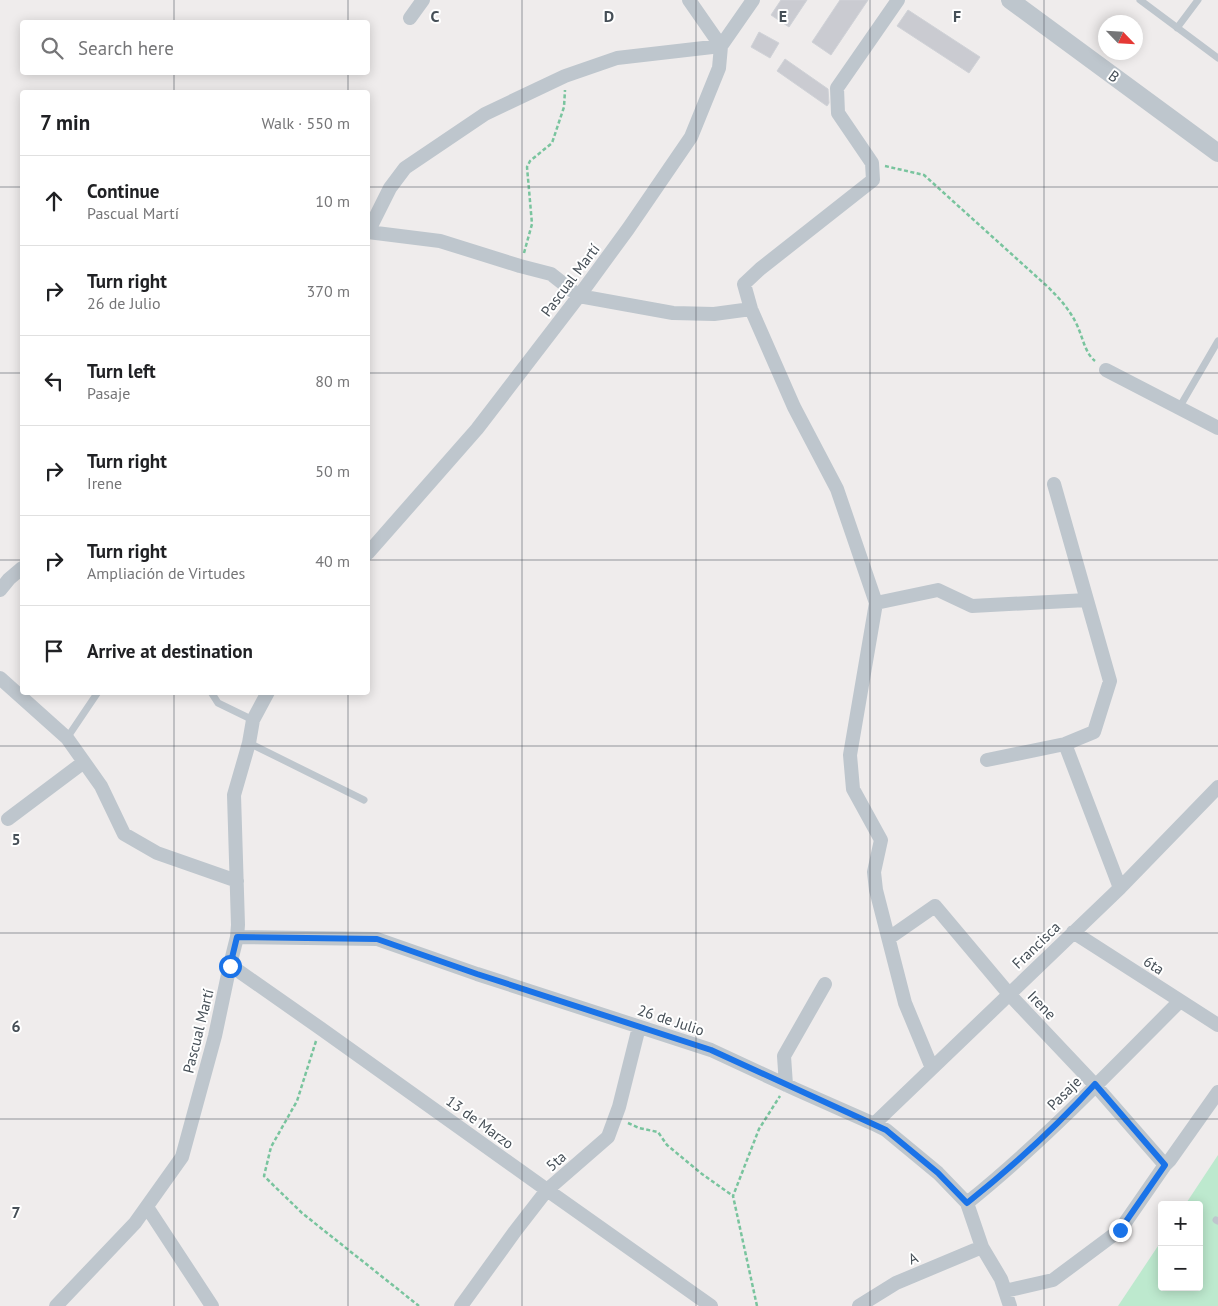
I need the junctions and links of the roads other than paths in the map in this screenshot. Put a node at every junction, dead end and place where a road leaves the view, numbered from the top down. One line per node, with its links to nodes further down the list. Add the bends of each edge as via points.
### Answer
1 (424, 0): 8 (street)
2 (689, 0): 10 (street)
3 (753, 0): 10 (street, Pascual Martí)
4 (898, 0): 16 (street, via 836,88 838,113 872,163 873,180 744,284)
5 (1010, 0): 12 (street, B)
6 (1140, 0): 9 (lane)
7 (1198, 0): 9 (lane)
8 (410, 18)
9 (1177, 28): 11 (lane)
10 (722, 46): 13 (street, via 617,58 565,76 484,114 405,168 390,188); 15 (street, Pascual Martí, via 719,68 691,137)
11 (1218, 58)
12 (1218, 152)
13 (370, 228)
14 (370, 232): 15 (street, via 440,241 550,274)
15 (579, 296): 16 (street, via 673,313 714,314); 22 (street, Pascual Martí, via 477,429)
16 (751, 309): 26 (street, via 794,407 837,489)
17 (1218, 341): 19 (lane)
18 (1106, 370): 19 (street)
19 (1179, 408): 20 (street)
20 (1218, 428)
21 (1054, 484): 25 (street)
22 (370, 551)
23 (20, 570): 24 (street)
24 (0, 590)
25 (1087, 600): 26 (street, via 972,606 938,590); 34 (street, via 1110,682 1094,732)
26 (876, 603): 44 (street, via 850,755 852,789 880,840 874,872)
27 (0, 678): 32 (street)
28 (96, 695): 32 (lane)
29 (213, 695): 31 (lane, via 218,702)
30 (266, 695): 31 (street, Pascual Martí)
31 (253, 720): 33 (street, Pascual Martí)
32 (67, 738): 36 (street)
33 (249, 743): 38 (lane); 40 (street, Pascual Martí, via 234,795)
34 (1065, 744): 35 (street); 41 (street)
35 (987, 760)
36 (84, 762): 39 (street); 40 (street, via 101,786 124,834 157,853)
37 (1218, 787): 41 (street, Francisca)
38 (364, 800)
39 (8, 819)
40 (237, 881): 43 (street, Pascual Martí)
41 (1120, 888): 42 (street, Francisca)
42 (1073, 932): 47 (street, Francisca); 48 (street, 6ta)
43 (237, 937): 45 (street, Pascual Martí); 50 (street, 26 de Julio, via 377,939)
44 (888, 938): 47 (street, Irene, via 935,906); 51 (street, via 905,1003)
45 (230, 965): 57 (street, 13 de Marzo); 59 (street, Pascual Martí, via 215,1036 182,1157)
46 (825, 984): 53 (street, via 784,1056)
47 (1009, 994): 51 (street, Francisca); 52 (street, Irene)
48 (1180, 1001): 49 (street, 6ta); 52 (street, Pasaje)
49 (1218, 1025)
50 (639, 1026): 53 (street, 26 de Julio, via 711,1050); 57 (street, 5ta, via 620,1107 608,1137)
51 (932, 1068): 55 (street, Francisca)
52 (1095, 1084): 56 (street, Irene); 58 (street, Pasaje, via 1000,1177)
53 (786, 1085): 55 (street, 26 de Julio)
54 (1218, 1092): 56 (street)
55 (874, 1124): 58 (street, 26 de Julio, via 886,1130 938,1173)
56 (1165, 1165): 61 (street, via 1120,1230 1053,1280)
57 (547, 1190): 64 (street, 5ta); 65 (street, 13 de Marzo)
58 (967, 1203): 60 (street, 26 de Julio)
59 (147, 1207): 62 (street, Pascual Martí); 63 (street)
60 (982, 1247): 61 (street, 26 de Julio); 66 (street, A, via 896,1282)
61 (1005, 1291): 67 (street, 26 de Julio)
62 (56, 1306)
63 (212, 1306)
64 (461, 1306)
65 (711, 1306)
66 (859, 1306)
67 (1010, 1306)

